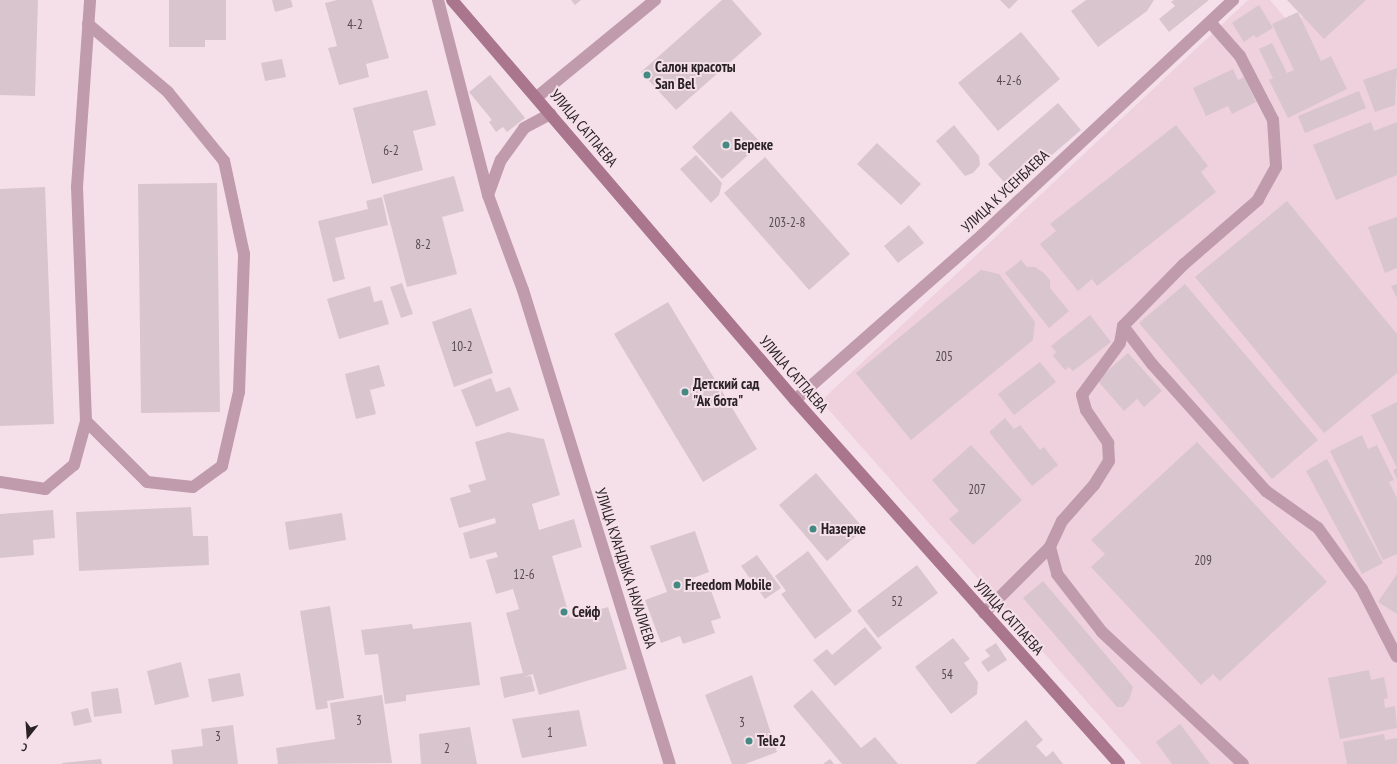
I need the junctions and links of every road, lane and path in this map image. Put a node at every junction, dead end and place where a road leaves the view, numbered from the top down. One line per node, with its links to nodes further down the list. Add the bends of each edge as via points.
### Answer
1 (90, 0): 7 (street)
2 (438, 0): 10 (street, УЛИЦА КУАНДЫКА НАУАЛИЕВА)
3 (452, 0): 8 (street, УЛИЦА САТПАЕВА)
4 (655, 0): 8 (street)
5 (1233, 0): 6 (street, УЛИЦА К УСЕНБАЕВА)
6 (1210, 22): 11 (street, via 1240,56 1273,120 1276,167 1258,200 1184,264); 12 (street, УЛИЦА К УСЕНБАЕВА, via 982,235)
7 (88, 24): 13 (street, via 77,187); 13 (street, via 168,92 224,162 244,254 239,392 222,466 193,487 147,482)
8 (537, 98): 9 (street, УЛИЦА САТПАЕВА)
9 (550, 114): 10 (street, via 524,128 501,160); 12 (street, УЛИЦА САТПАЕВА)
10 (488, 195): 18 (street, УЛИЦА КУАНДЫКА НАУАЛИЕВА, via 523,290)
11 (1123, 326): 15 (street, via 1120,343 1082,395 1086,410 1108,443 1109,461 1094,485 1062,521); 17 (street, via 1152,364 1266,491 1318,528 1362,589)
12 (795, 400): 16 (street, УЛИЦА САТПАЕВА)
13 (86, 421): 14 (street, via 74,465 45,489)
14 (0, 482)
15 (1050, 547): 16 (street); 20 (street, via 1057,574 1102,632)
16 (984, 613): 19 (street, УЛИЦА САТПАЕВА)
17 (1397, 657)
18 (670, 764)
19 (1119, 764)
20 (1243, 764)

